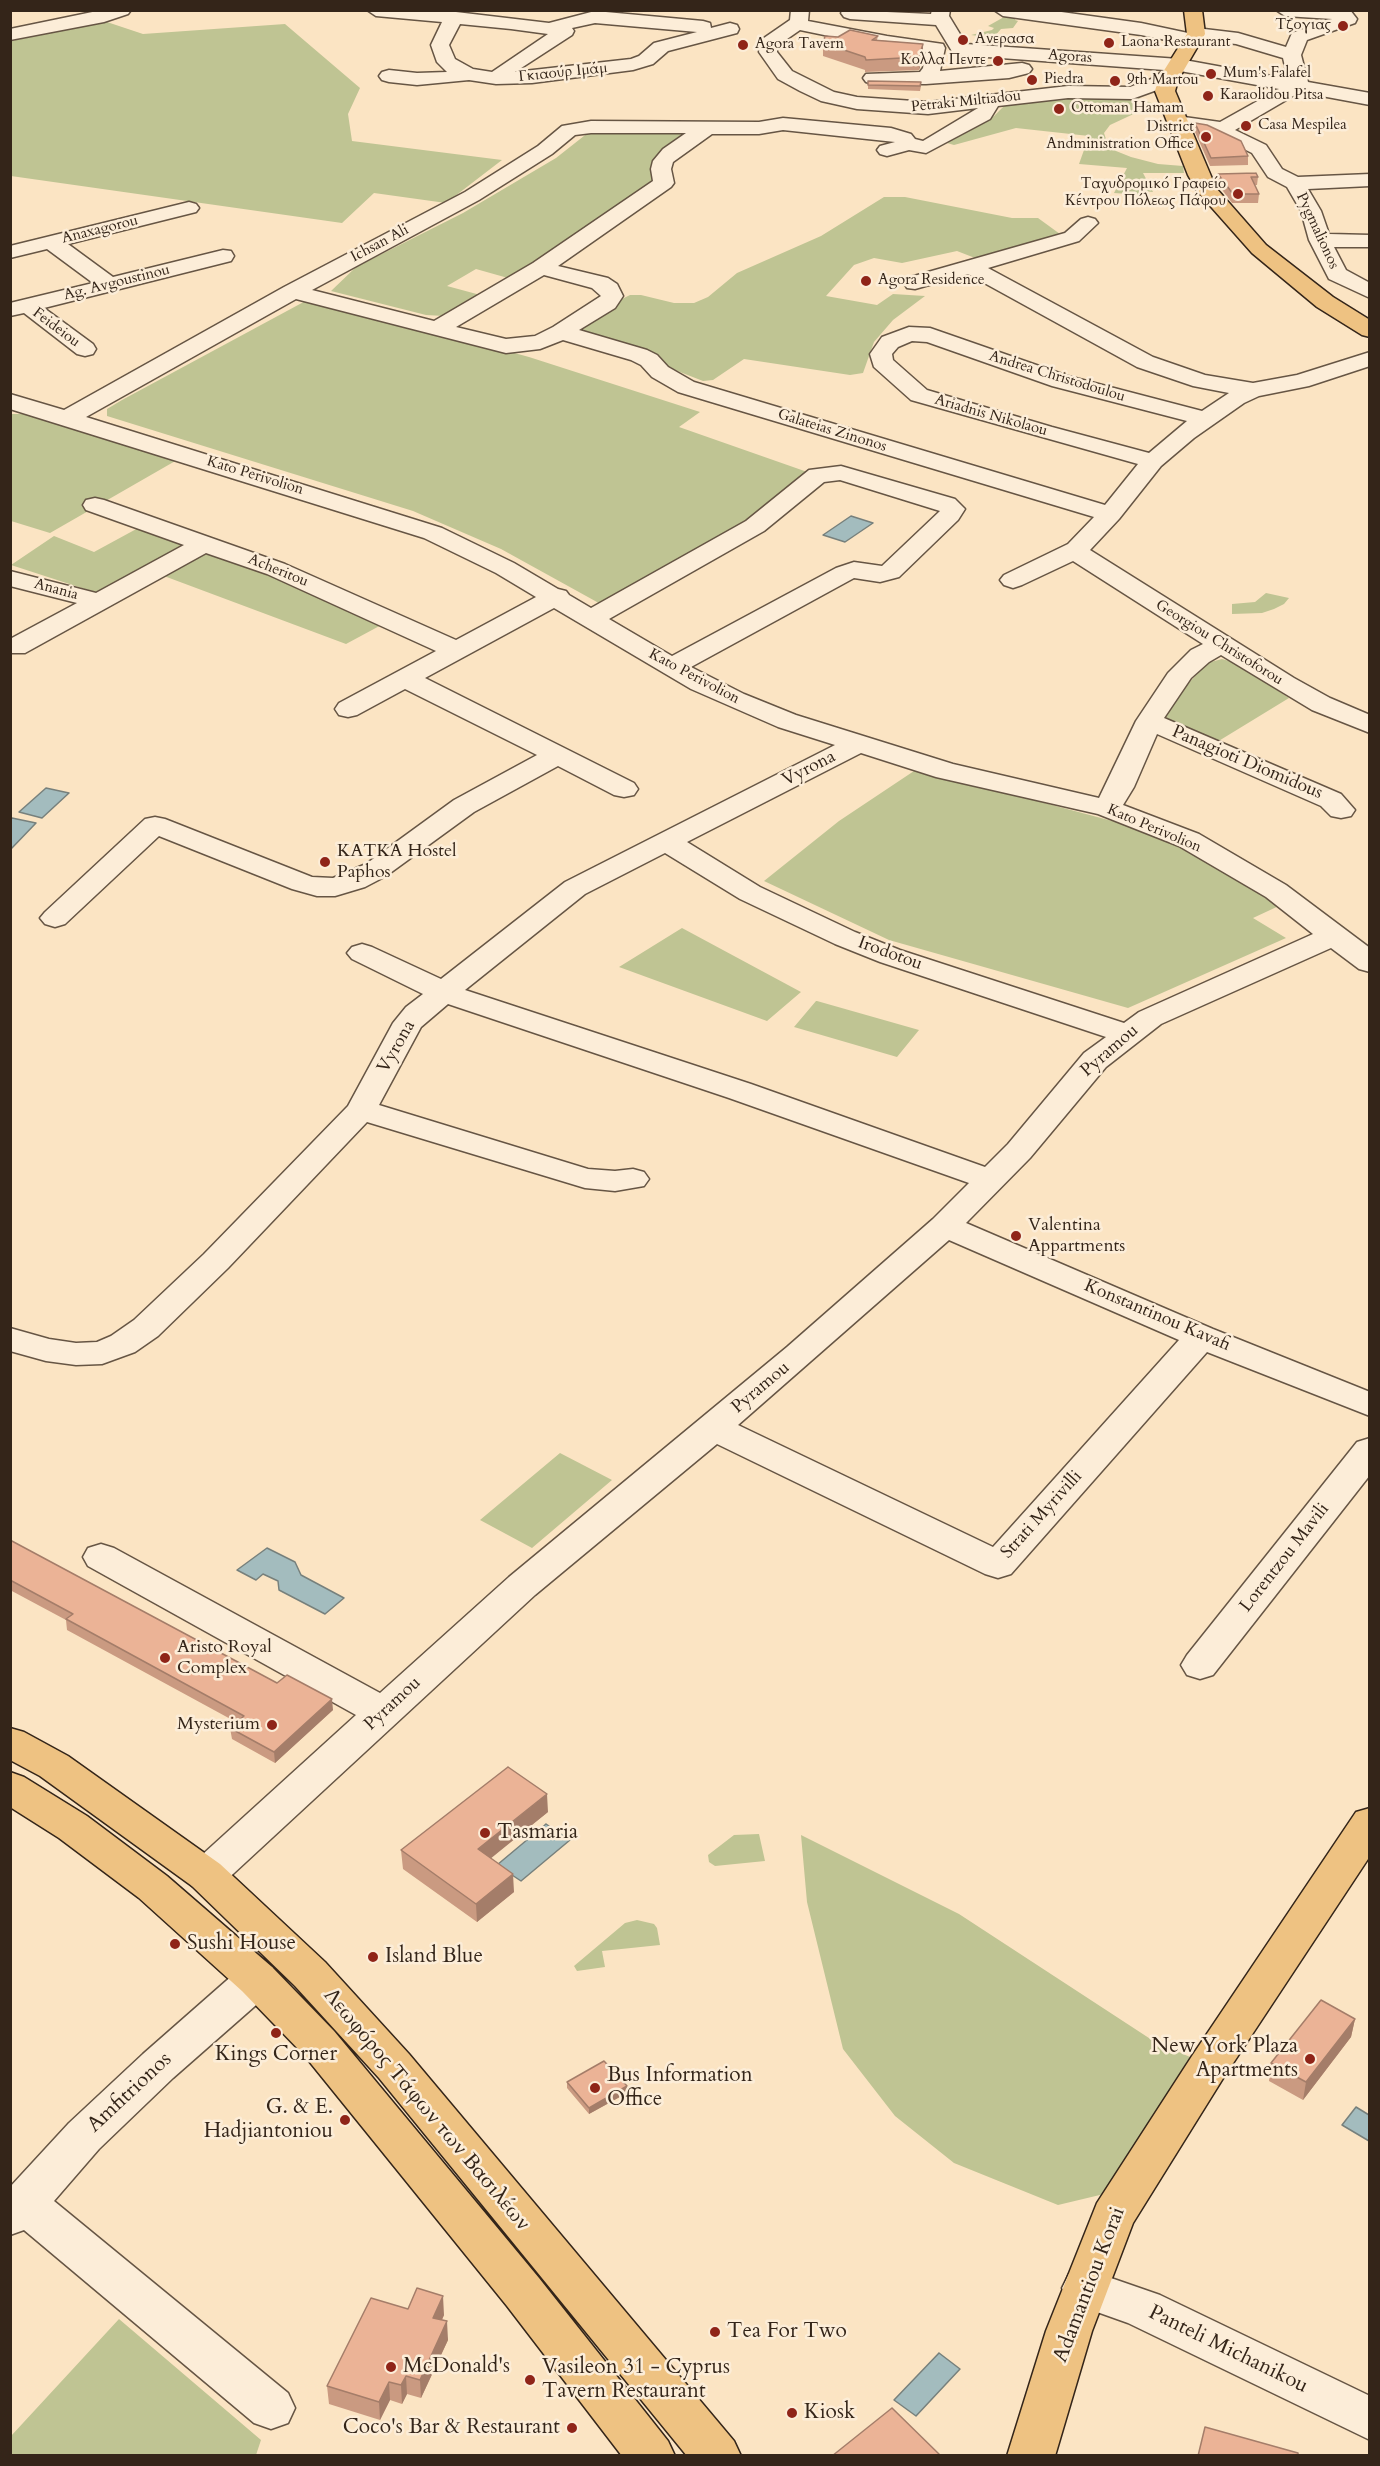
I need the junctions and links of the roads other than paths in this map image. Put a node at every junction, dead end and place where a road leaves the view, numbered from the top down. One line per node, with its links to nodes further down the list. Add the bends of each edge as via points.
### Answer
1 (122, 10): 17 (street)
2 (376, 10): 12 (street)
3 (1193, 10): 18 (main road)
4 (1285, 10): 11 (street)
5 (1003, 11): 10 (street)
6 (850, 12): 8 (street); 16 (street)
7 (595, 14): 9 (street); 14 (street)
8 (942, 15): 19 (street, Agoras, via 960,48)
9 (680, 17): 15 (street)
10 (1084, 17): 18 (street); 21 (street)
11 (1354, 17): 20 (street, via 1299,36)
12 (453, 18): 14 (street); 24 (street, via 440,48 450,65)
13 (788, 27): 15 (street); 16 (street); 33 (street, Petraki Miltiadou, via 768,45 768,52 786,75 812,90 837,99 908,108)
14 (551, 28): 26 (street, via 566,32)
15 (735, 29): 26 (street, Γκιαούρ Ιμάμ, via 661,47 646,60 633,64)
16 (831, 31): 28 (street, via 936,48 933,68)
17 (10, 34)
18 (1193, 36): 20 (street, via 1238,39); 23 (main road)
19 (1004, 53): 21 (street, Agoras); 22 (street, Petraki Miltiadou)
20 (1292, 55): 29 (street)
21 (1061, 56): 23 (street, Agoras)
22 (1022, 69): 28 (street); 30 (street, Petraki Miltiadou, via 1071,76)
23 (1175, 69): 29 (street, Agoras); 31 (street, Petraki Miltiadou, via 1145,89); 34 (main road, via 1166,91)
24 (469, 74): 25 (street, Γκιαούρ Ιμάμ, via 426,79); 26 (street, Γκιαούρ Ιμάμ)
25 (389, 76)
26 (496, 78)
27 (873, 78): 28 (street)
28 (926, 78)
29 (1299, 85): 32 (street, Agoras); 36 (street)
30 (1082, 92): 31 (street, Petraki Miltiadou); 33 (street, Petraki Miltiadou)
31 (1116, 93): 34 (street, Pygmalionos, via 1140,96)
32 (1370, 99)
33 (988, 102): 35 (street, Ichsan Ali, via 989,108 983,114 926,147 908,144 880,150 771,139 758,134 759,128)
34 (1173, 114): 36 (street, Pygmalionos); 54 (main road, via 1208,175 1207,191 1260,249 1325,302)
35 (706, 129): 47 (street, via 663,161 664,183); 50 (street, Ichsan Ali, via 569,130 545,150 472,196)
36 (1222, 129): 38 (street, Pygmalionos, via 1260,149 1265,174)
37 (1369, 180): 38 (street)
38 (1294, 183): 41 (street, Pygmalionos, via 1311,211)
39 (189, 208): 43 (street, Anaxagorou)
40 (1088, 223): 46 (street, via 1072,237)
41 (1320, 240): 42 (street); 51 (street, Pygmalionos, via 1337,274)
42 (1370, 241)
43 (51, 242): 44 (street, Anaxagorou); 49 (street)
44 (10, 252)
45 (223, 256): 49 (street, Ag. Avgoustinou)
46 (970, 267): 48 (street); 59 (street, via 1145,362 1191,378)
47 (541, 268): 53 (street); 55 (street, via 600,283 612,296)
48 (915, 283)
49 (110, 285): 52 (street, Ag. Avgoustinou)
50 (292, 292): 53 (street); 61 (street, Ichsan Ali)
51 (1370, 292)
52 (19, 308): 57 (street, Feideiou)
53 (438, 328): 55 (street, via 506,346 529,345)
54 (1370, 330)
55 (561, 332): 65 (street, Galateias Zinonos, via 639,355 686,387)
56 (909, 334): 62 (street, Andrea Christodoulou, via 930,335 1060,381); 63 (street, Ariadnis Nikolaou, via 890,342 881,354 882,362 919,395)
57 (85, 349)
58 (1370, 359): 59 (street, via 1301,381)
59 (1253, 390): 62 (street)
60 (10, 401): 61 (street, Kato Perivolion)
61 (66, 419): 70 (street, Kato Perivolion, via 433,533)
62 (1204, 419): 63 (street)
63 (1153, 461): 65 (street)
64 (94, 505): 66 (street, Acheritou)
65 (1110, 514): 67 (street)
66 (204, 544): 71 (street); 75 (street, Acheritou, via 276,569)
67 (1077, 549): 69 (street); 73 (street, Georgiou Christoforou, via 1083,557)
68 (10, 578): 71 (street, Anania)
69 (1012, 580)
70 (556, 596): 72 (street, Kato Perivolion); 75 (street)
71 (101, 602): 74 (street)
72 (593, 617): 76 (street, Kato Perivolion); 76 (street, via 755,526 817,475 841,473 953,509 890,572 845,573)
73 (1223, 644): 79 (street, via 1200,656 1181,673); 80 (street, Georgiou Christoforou, via 1321,704)
74 (16, 647)
75 (456, 650): 77 (street)
76 (671, 667): 81 (street, Kato Perivolion, via 735,700)
77 (405, 678): 78 (street); 82 (street)
78 (348, 709)
79 (1149, 721): 84 (street); 85 (street, Panagioti Diomidous, via 1331,800)
80 (1370, 725)
81 (858, 744): 84 (street, Kato Perivolion, via 946,771); 86 (street, Vyrona)
82 (556, 756): 83 (street); 87 (street, via 464,806 376,870 335,887 317,887 155,825)
83 (624, 789)
84 (1107, 808): 88 (street, Kato Perivolion, via 1189,840 1276,891)
85 (1341, 810)
86 (667, 843): 91 (street, Vyrona, via 575,888); 92 (street, Irodotou, via 750,893 845,938)
87 (55, 918)
88 (1334, 936): 90 (street, Kato Perivolion); 92 (street, Pyramou, via 1168,1010)
89 (362, 953): 91 (street)
90 (1370, 963)
91 (443, 992): 93 (street, Vyrona, via 408,1023); 95 (street, via 740,1090)
92 (1127, 1034): 95 (street, Pyramou, via 1095,1060 1019,1151)
93 (361, 1110): 94 (street, via 585,1178); 98 (street, Vyrona, via 216,1261 146,1328 123,1344 102,1353 76,1354)
94 (633, 1179)
95 (990, 1179): 96 (street, Pyramou)
96 (945, 1226): 97 (street, Konstantinou Kavafi); 100 (street, Pyramou)
97 (1201, 1337): 99 (street, Konstantinou Kavafi); 100 (street, Strati Myrivilli, via 998,1565)
98 (10, 1339)
99 (1370, 1404)
100 (714, 1428): 104 (street, Pyramou, via 522,1586)
101 (1370, 1450): 103 (street, Lorentzou Mavili)
102 (101, 1557): 104 (street)
103 (1200, 1665)
104 (383, 1712): 108 (street, Pyramou)
105 (10, 1742): 108 (main road, Λεωφόρος Τάφων των Βασιλέων, via 54,1766)
106 (10, 1787): 109 (main road, Λεωφόρος Τάφων των Βασιλέων, via 74,1827 153,1887)
107 (1370, 1823): 111 (main road, Adamantiou Korai, via 1138,2175 1113,2216)
108 (206, 1875): 115 (main road, Λεωφόρος Τάφων των Βασιλέων, via 310,1974 394,2066)
109 (257, 1979): 110 (street, Amfitrionos, via 92,2128); 114 (main road, Λεωφόρος Τάφων των Βασιλέων, via 319,2043)
110 (17, 2209): 112 (street)
111 (1084, 2288): 113 (street, Panteli Michanikou, via 1144,2309); 116 (main road, Adamantiou Korai)
112 (271, 2408)
113 (1370, 2419)
114 (651, 2456)
115 (717, 2456)
116 (1031, 2456)

